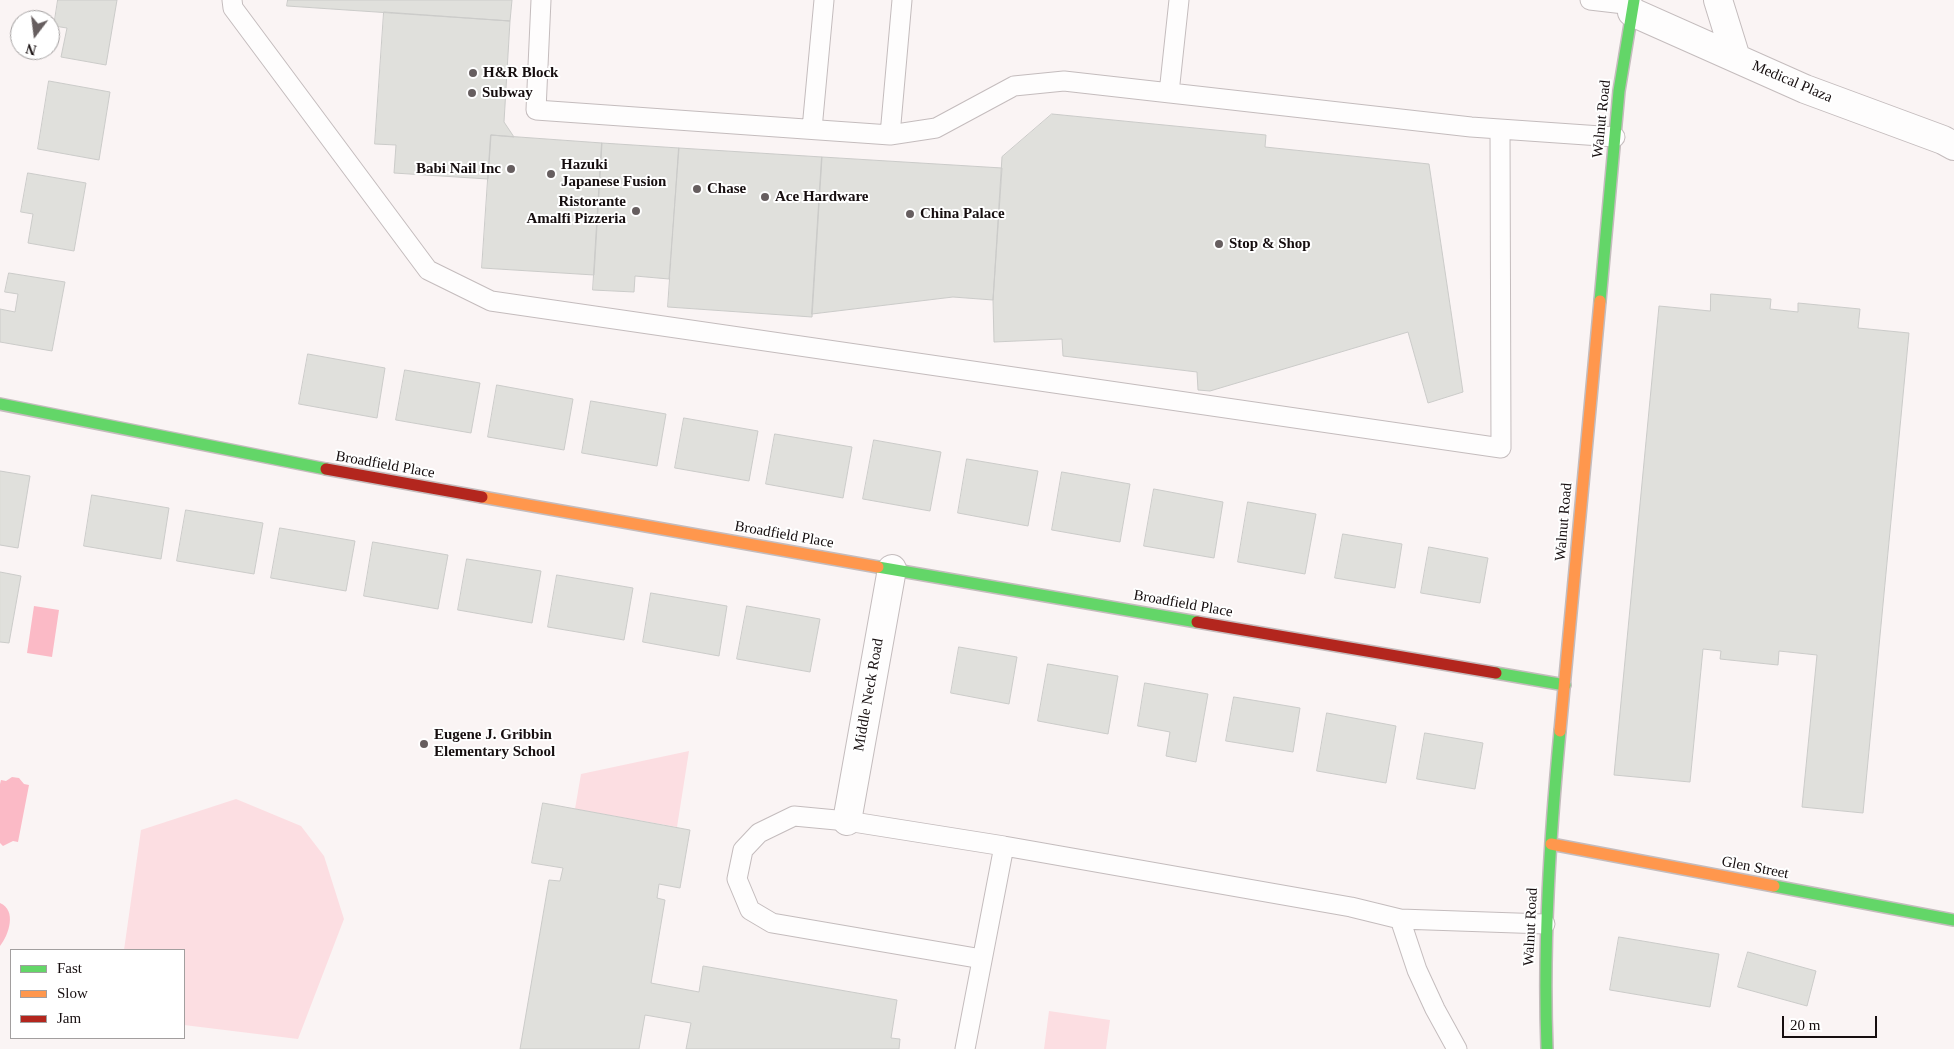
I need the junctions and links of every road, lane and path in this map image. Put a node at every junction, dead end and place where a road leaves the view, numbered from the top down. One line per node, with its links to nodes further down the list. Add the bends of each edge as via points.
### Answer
1 (232, 0): 12 (lane, via 233,8 428,270 491,301 1501,448)
2 (541, 0): 11 (lane, via 536,110)
3 (824, 0): 11 (lane)
4 (902, 0): 13 (lane)
5 (1179, 0): 10 (lane)
6 (1590, 0): 8 (lane)
7 (1718, 0): 9 (street)
8 (1633, 6): 9 (street, Medical Plaza); 14 (street, Walnut Road)
9 (1736, 58): 15 (street, Medical Plaza, via 1805,89)
10 (1169, 93): 12 (lane); 13 (lane, via 1064,81 1014,86 936,128)
11 (812, 129): 13 (lane)
12 (1500, 130): 14 (lane)
13 (890, 135)
14 (1614, 137): 18 (street, Walnut Road)
15 (1954, 146)
16 (0, 404): 17 (street, Broadfield Place, via 354,475)
17 (892, 570): 18 (street, Broadfield Place); 19 (street, Middle Neck Road)
18 (1565, 685): 20 (street, Walnut Road)
19 (846, 821): 21 (lane); 25 (lane, via 794,816 759,833 743,850 737,879 750,910 772,923)
20 (1551, 844): 23 (street, Glen Street); 24 (street, Walnut Road)
21 (1004, 846): 22 (lane, via 1351,907); 25 (lane)
22 (1400, 919): 24 (lane); 27 (lane, via 1417,970)
23 (1954, 920)
24 (1545, 924): 28 (street, Walnut Road)
25 (982, 960): 26 (lane)
26 (965, 1049)
27 (1457, 1049)
28 (1547, 1049)

